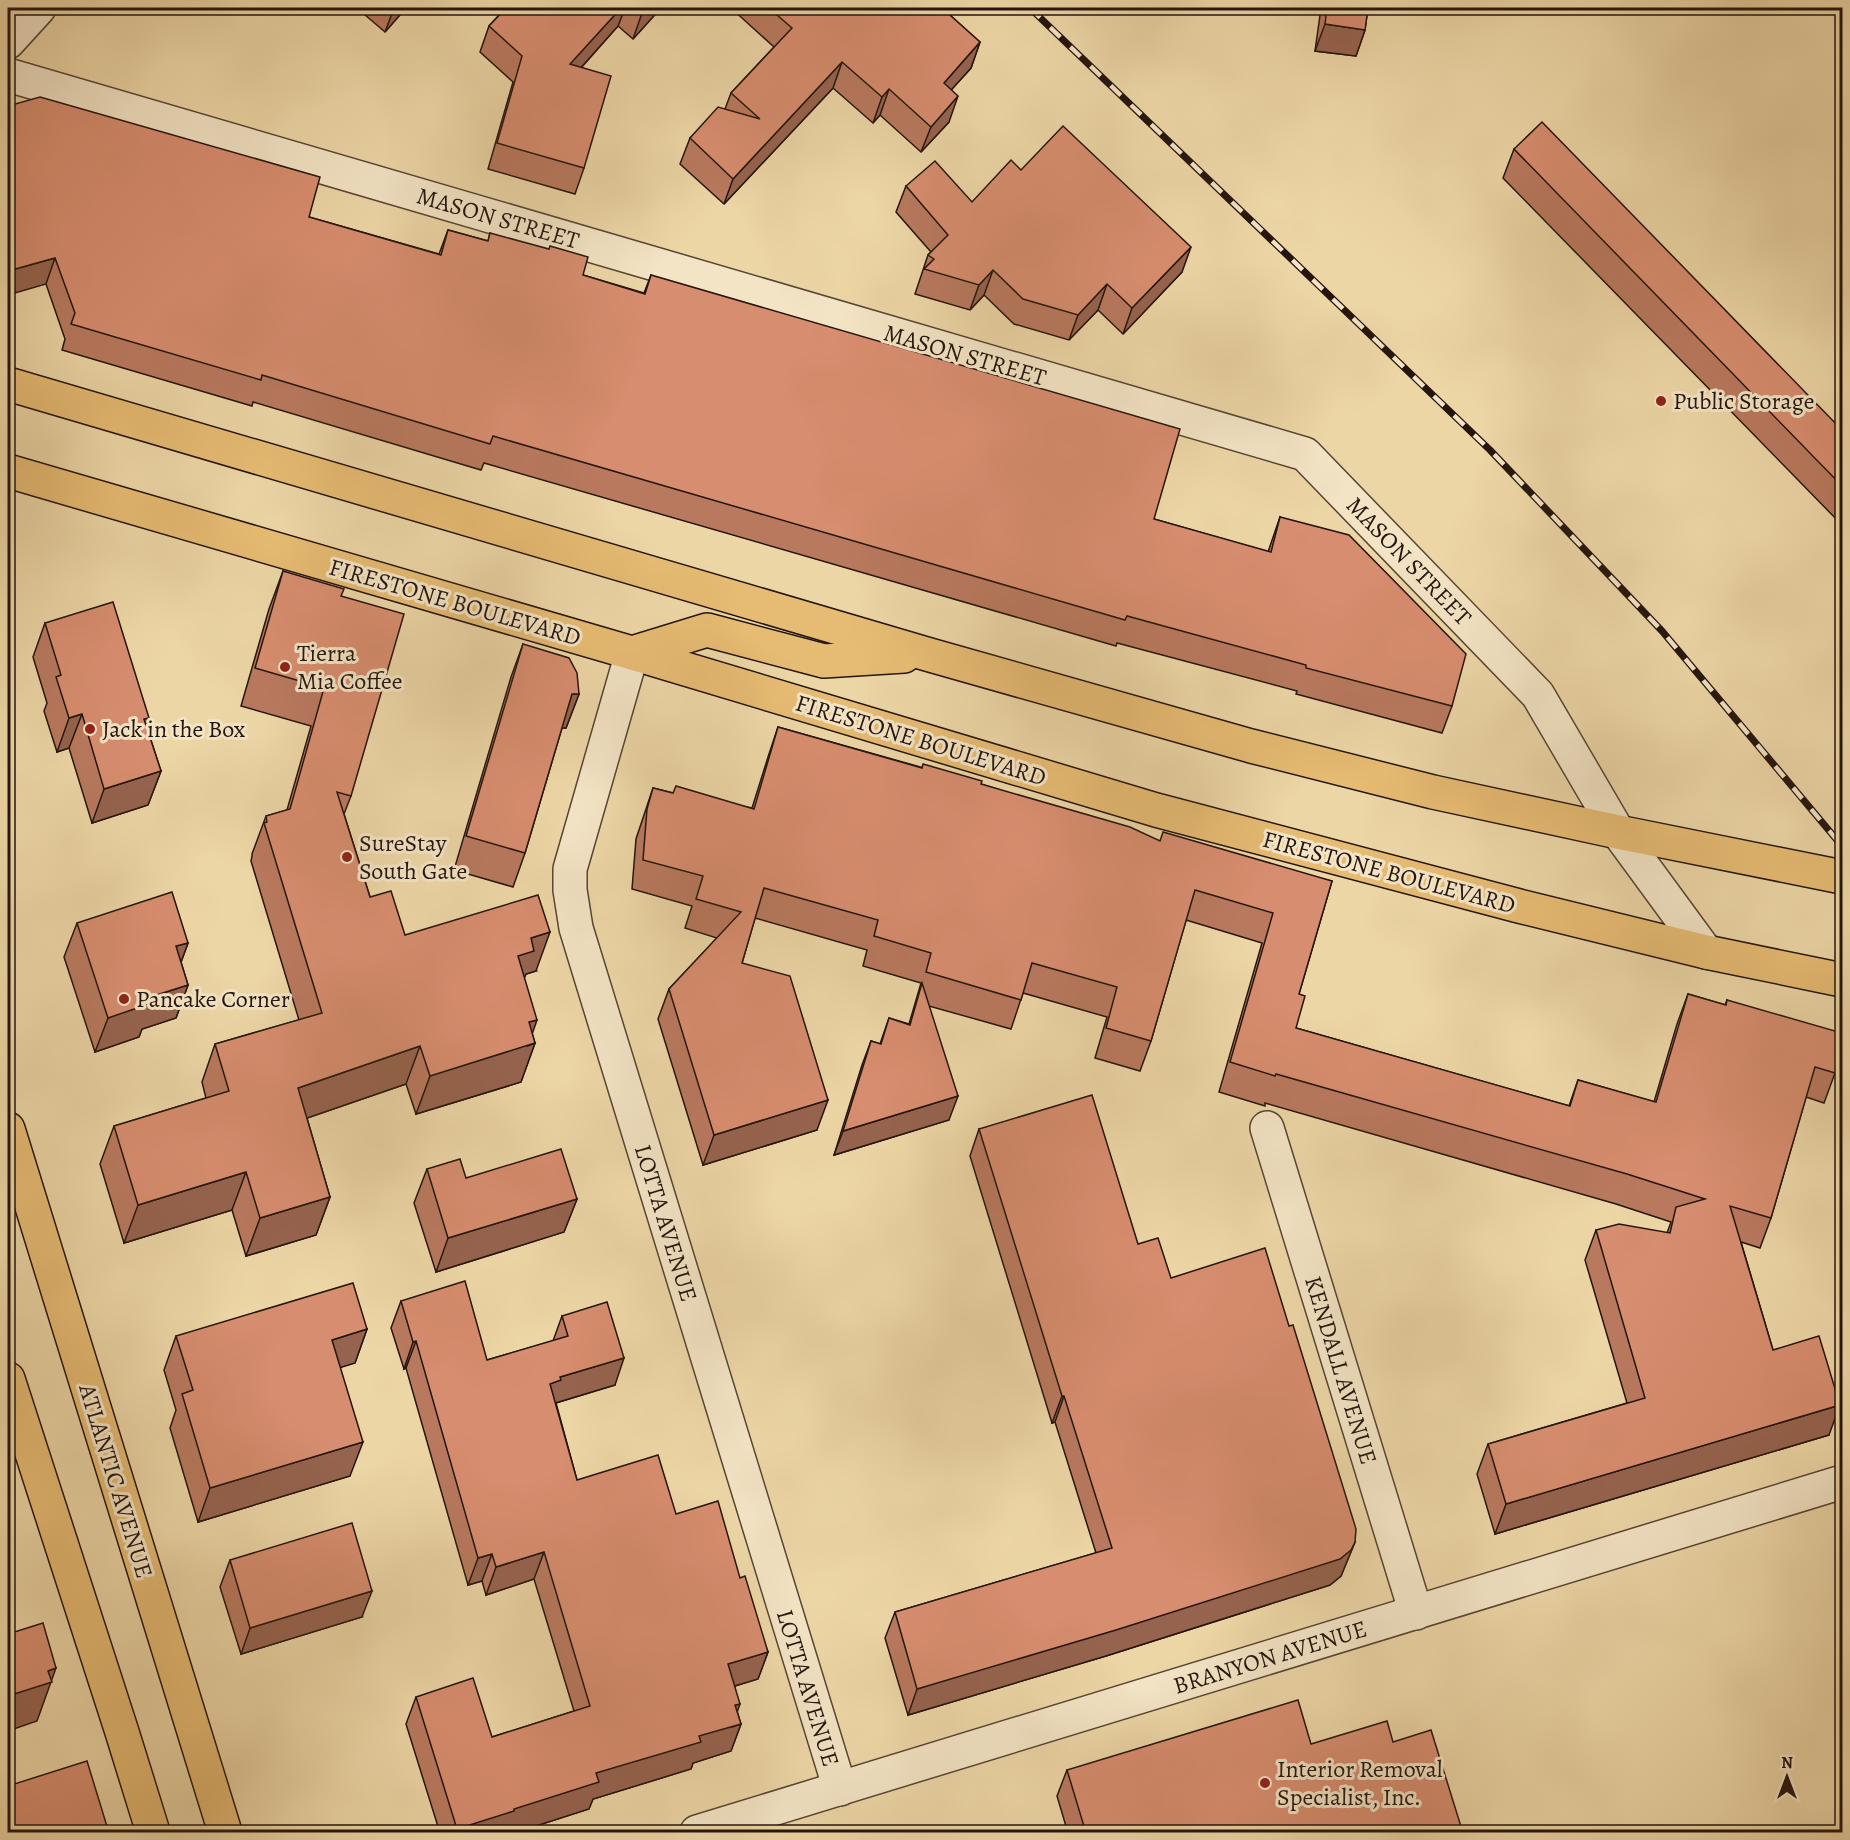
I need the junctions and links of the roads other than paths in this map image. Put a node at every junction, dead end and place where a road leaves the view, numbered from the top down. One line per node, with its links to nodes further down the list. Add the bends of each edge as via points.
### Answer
1 (39, 8): 2 (street)
2 (8, 42)
3 (8, 75): 8 (street, MASON STREET, via 1305,454 1539,695)
4 (8, 384): 7 (main road)
5 (8, 471): 6 (main road, FIRESTONE BOULEVARD)
6 (632, 654): 7 (main road, via 707,630 824,661); 10 (main road, FIRESTONE BOULEVARD, via 1156,810); 17 (street, LOTTA AVENUE, via 570,869 576,928)
7 (930, 655): 8 (main road, via 1273,752)
8 (1618, 832): 9 (main road); 10 (street, MASON STREET)
9 (1842, 877)
10 (1706, 952): 11 (main road, FIRESTONE BOULEVARD)
11 (1842, 980)
12 (1267, 1128): 16 (street, KENDALL AVENUE)
13 (8, 1129): 19 (main road, ATLANTIC AVENUE)
14 (8, 1379): 18 (main road)
15 (1842, 1482): 16 (street, BRANYON AVENUE)
16 (1416, 1613): 17 (street, BRANYON AVENUE)
17 (840, 1789): 20 (street, BRANYON AVENUE)
18 (153, 1833)
19 (225, 1833)
20 (697, 1833)

